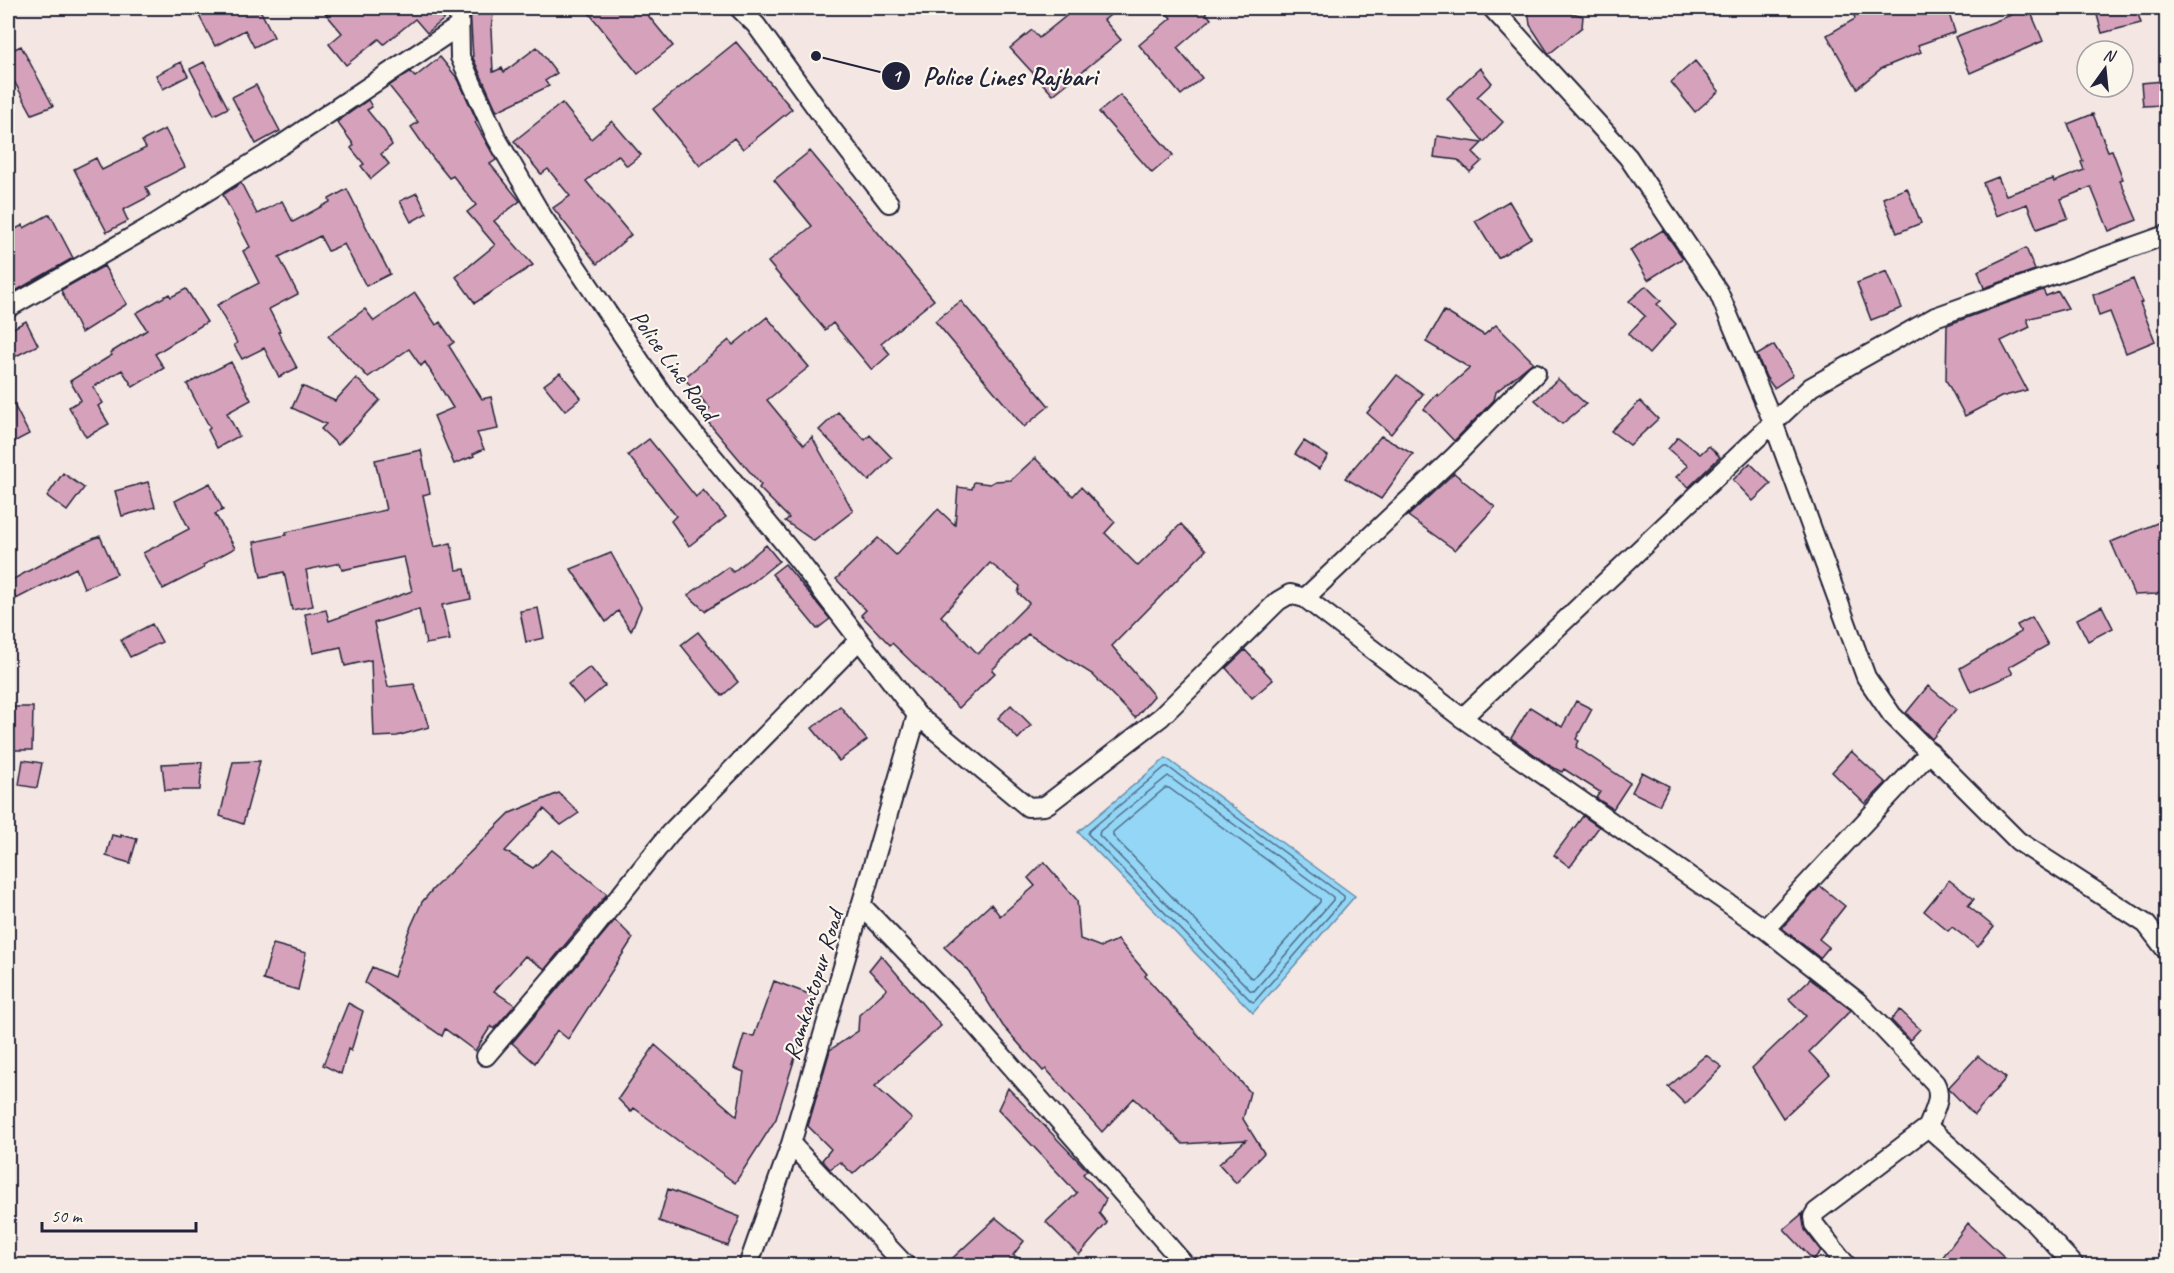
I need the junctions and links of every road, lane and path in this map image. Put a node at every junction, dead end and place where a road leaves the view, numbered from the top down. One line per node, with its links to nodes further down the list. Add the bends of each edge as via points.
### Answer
1 (739, 8): 4 (street, via 756,25)
2 (1492, 8): 8 (street, via 1628,157 1718,291)
3 (459, 17): 6 (street, via 273,150); 10 (street, Police Line Road, via 460,57 497,139 542,216 667,401)
4 (889, 203)
5 (2166, 235): 8 (street, via 1935,317 1811,387)
6 (8, 308)
7 (1536, 373): 9 (street)
8 (1773, 422): 12 (street); 13 (street, via 1866,677 1892,715)
9 (1305, 598): 11 (street, Police Line Road, via 1290,594 1278,600 1161,717 1044,806 1028,807); 12 (street)
10 (859, 640): 11 (street, Police Line Road); 17 (street, via 670,833)
11 (917, 716): 14 (street, Ramkantopur Road)
12 (1462, 718): 15 (street)
13 (1930, 752): 15 (street); 16 (street, via 2018,841 2146,924)
14 (862, 906): 19 (street, Ramkantopur Road); 22 (street, via 956,1003)
15 (1765, 929): 18 (street, via 1858,1002 1935,1083 1938,1099)
16 (2166, 950)
17 (486, 1056)
18 (1928, 1127): 23 (street, via 1813,1217 1814,1224); 24 (street, via 2034,1222)
19 (791, 1144): 20 (street, Ramkantopur Road); 21 (street)
20 (748, 1266)
21 (906, 1266)
22 (1186, 1266)
23 (1847, 1266)
24 (2075, 1266)

